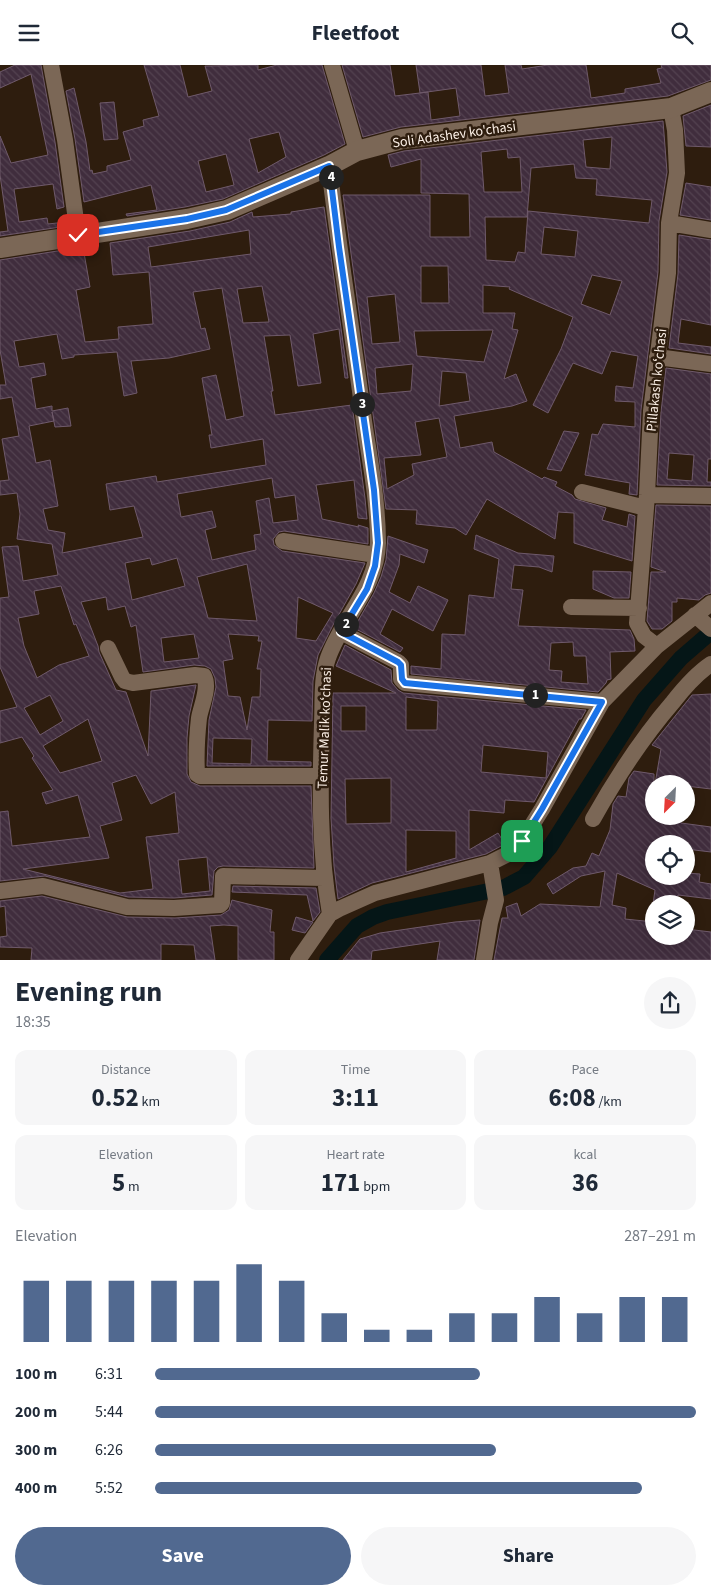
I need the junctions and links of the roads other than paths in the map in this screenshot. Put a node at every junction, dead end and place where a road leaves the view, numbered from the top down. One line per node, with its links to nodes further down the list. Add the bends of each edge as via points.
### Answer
1 (51, 65): 9 (street)
2 (332, 65): 5 (street)
3 (711, 92): 4 (street, Soli Adashev ko'chasi)
4 (671, 108): 5 (street, Soli Adashev ko'chasi, via 402,139); 7 (street, Pillakash koʻchasi, via 677,173)
5 (357, 151): 6 (street, Soli Adashev ko'chasi)
6 (329, 166): 9 (street, Soli Adashev ko'chasi, via 226,210); 17 (street, Temur Malik koʻchasi, via 374,490)
7 (669, 223): 8 (street); 11 (street, Pillakash koʻchasi, via 668,273)
8 (711, 230)
9 (78, 235): 10 (street, Soli Adashev ko'chasi)
10 (0, 247)
11 (657, 357): 12 (street); 15 (street, Pillakash koʻchasi)
12 (711, 364)
13 (582, 492): 15 (street)
14 (711, 496): 15 (street)
15 (647, 502): 20 (street, Pillakash koʻchasi)
16 (283, 541): 17 (street)
17 (376, 555): 22 (street, Temur Malik koʻchasi, via 367,589)
18 (711, 603): 21 (street)
19 (572, 607): 20 (street)
20 (639, 608): 23 (street, Pillakash koʻchasi, via 637,623 644,636)
21 (704, 623): 23 (street)
22 (341, 632): 26 (street, via 398,662 405,683); 27 (street, Temur Malik koʻchasi, via 327,660 324,678)
23 (657, 646): 26 (street)
24 (108, 648): 27 (street, via 122,677 128,682 204,676 206,684 199,718 196,767 200,776)
25 (711, 664): 28 (street, via 654,724 618,775)
26 (602, 702): 29 (street, via 522,841)
27 (321, 776): 30 (street, Temur Malik koʻchasi)
28 (593, 819)
29 (490, 868): 32 (street, via 375,893); 34 (street, via 496,900)
30 (324, 877): 31 (street, via 223,876 220,905 174,908 127,907 43,886); 32 (street, Temur Malik koʻchasi)
31 (0, 891)
32 (330, 914): 33 (street)
33 (298, 960)
34 (484, 960)

